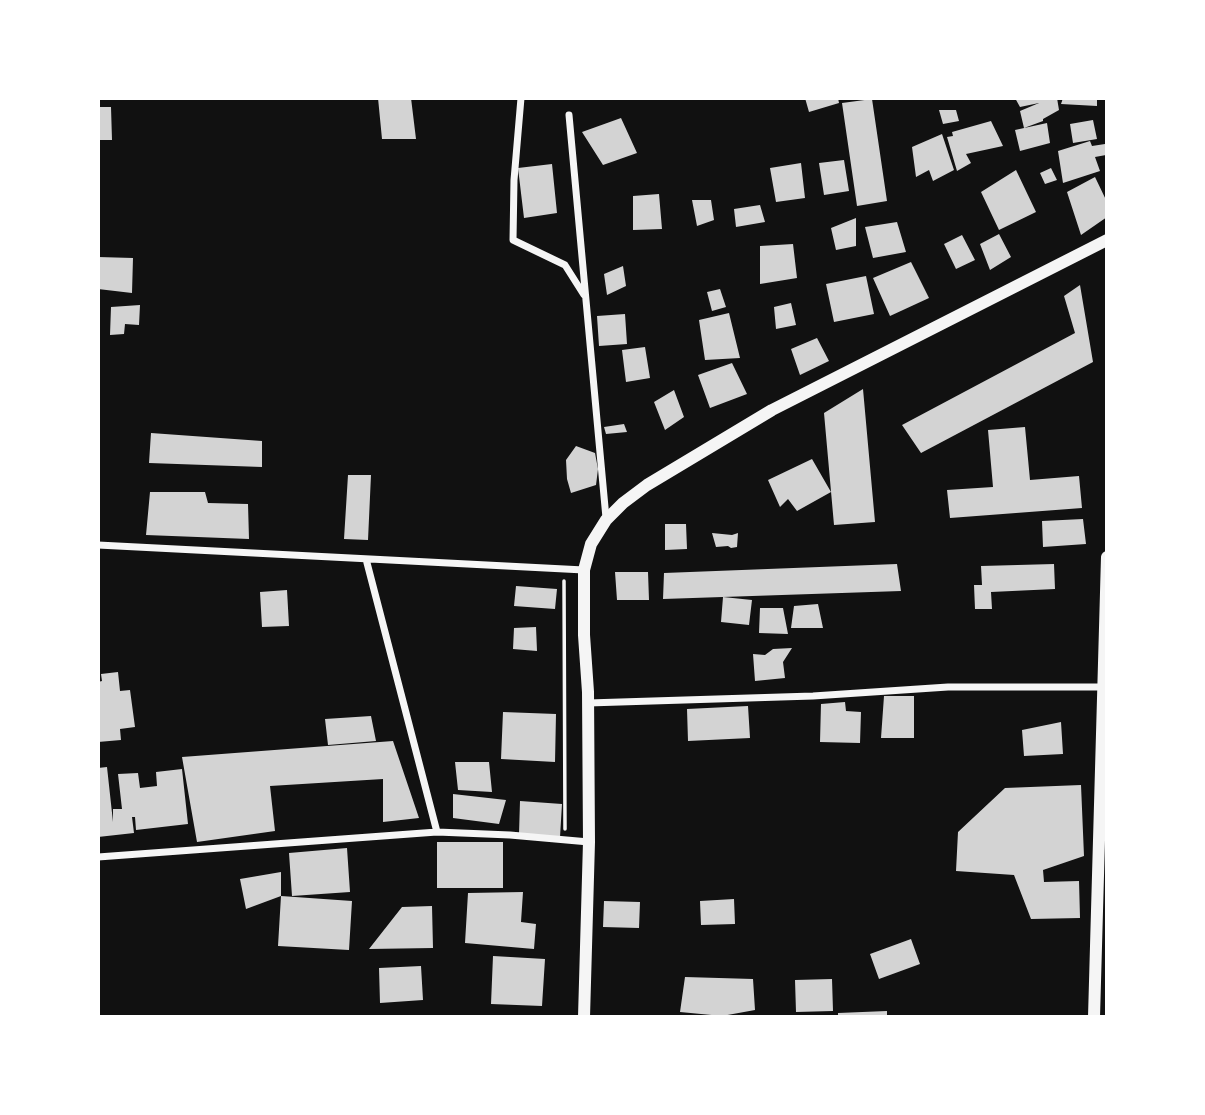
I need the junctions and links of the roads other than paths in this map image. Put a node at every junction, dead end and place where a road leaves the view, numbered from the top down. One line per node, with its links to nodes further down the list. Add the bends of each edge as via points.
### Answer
1 (521, 98): 4 (street, via 513,240 565,265)
2 (569, 115): 4 (street)
3 (1107, 240): 5 (main road, via 772,410 648,485)
4 (586, 299): 5 (street)
5 (607, 520): 9 (main road, via 591,544)
6 (98, 545): 8 (street)
7 (1107, 557): 10 (main road)
8 (366, 559): 9 (street); 12 (street)
9 (584, 570): 11 (main road)
10 (1102, 687): 11 (street, via 948,687); 16 (main road)
11 (588, 703): 13 (main road)
12 (437, 832): 13 (street); 14 (street)
13 (589, 842): 15 (main road)
14 (98, 857)
15 (584, 1017)
16 (1094, 1017)

